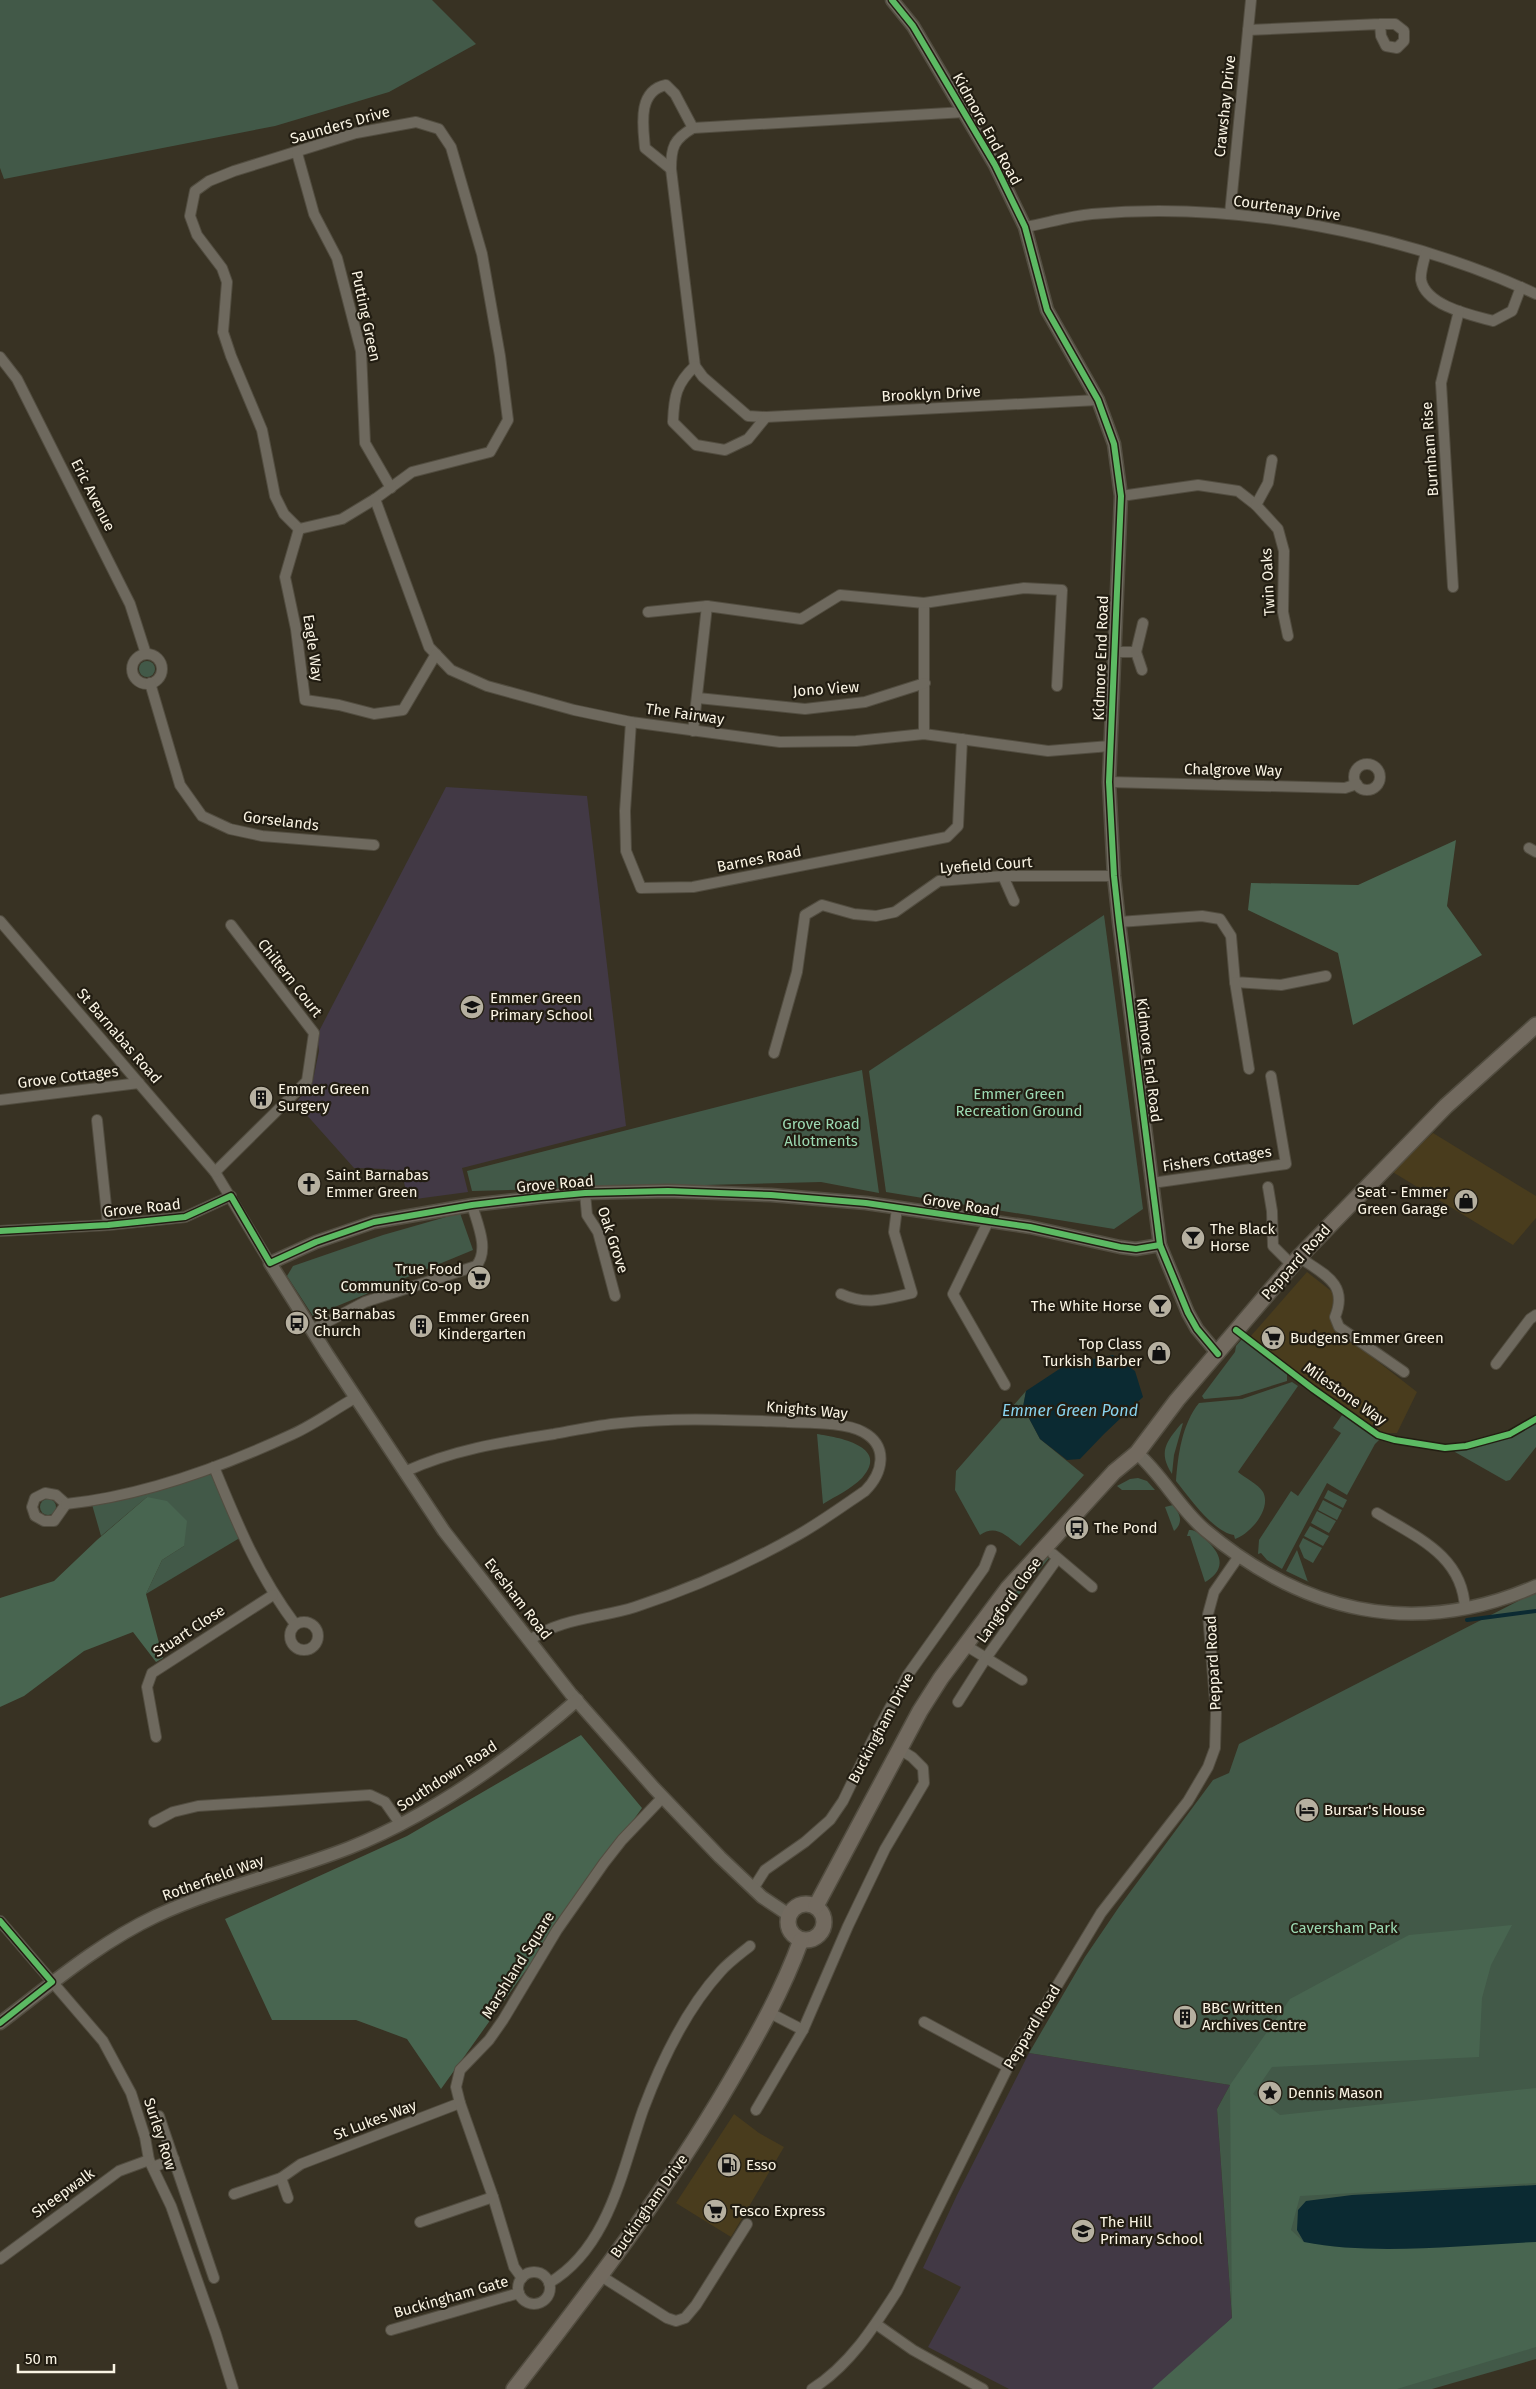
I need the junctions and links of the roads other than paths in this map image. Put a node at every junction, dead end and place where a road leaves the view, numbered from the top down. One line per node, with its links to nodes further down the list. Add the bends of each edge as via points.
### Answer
1 (892, 0): 5 (street, Kidmore End Road, via 913,26)
2 (1251, 0): 4 (street, Crawshay Drive)
3 (1380, 24): 4 (street)
4 (1248, 30): 9 (street, Crawshay Drive)
5 (965, 112): 6 (street); 10 (street, Kidmore End Road, via 996,165)
6 (693, 128): 8 (street, via 681,136 671,151); 8 (street, via 675,94 666,85 656,87 647,98 642,121 645,148)
7 (297, 153): 20 (street, Putting Green, via 314,214 337,258 361,351 365,443); 20 (street, Saunders Drive, via 384,126 416,122 439,129 451,147 482,254 508,420 490,452 412,472); 24 (street, Saunders Drive, via 209,181 195,192 190,216 197,235 222,268 228,282 223,332 262,430 275,496 284,514)
8 (672, 169): 16 (street)
9 (1230, 214): 10 (street, Courtenay Drive, via 1156,211 1091,214); 11 (street, Courtenay Drive, via 1318,225)
10 (1025, 227): 17 (street, Kidmore End Road, via 1048,310)
11 (1426, 253): 12 (street, Courtenay Drive); 14 (street, via 1421,279 1428,296)
12 (1521, 287): 13 (street, Courtenay Drive); 14 (street, via 1512,311 1493,321)
13 (1536, 294)
14 (1459, 311): 25 (street, Burnham Rise, via 1441,383)
15 (0, 357): 33 (street, Eric Avenue, via 17,379 130,604)
16 (695, 366): 18 (street, Brooklyn Drive, via 703,377 748,416); 18 (street, via 683,378 674,397 673,422 696,445 725,450 748,438)
17 (1098, 400): 18 (street, Brooklyn Drive); 21 (street, Kidmore End Road, via 1114,444)
18 (766, 417)
19 (1272, 460): 23 (street, via 1268,483)
20 (391, 488): 22 (street, Saunders Drive)
21 (1121, 496): 23 (street, Twin Oaks, via 1198,485 1238,491); 31 (street, Kidmore End Road)
22 (375, 500): 24 (street, Saunders Drive, via 342,519); 34 (street, The Fairway, via 429,647)
23 (1256, 505): 30 (street, Twin Oaks, via 1278,529 1284,550 1283,612)
24 (299, 529): 34 (street, Eagle Way, via 285,577 296,629 305,700 374,714 404,710)
25 (1454, 587)
26 (924, 603): 27 (street, via 840,595 801,619); 37 (street); 38 (street, via 1024,588 1062,590)
27 (707, 606): 28 (street); 39 (street)
28 (648, 612)
29 (1143, 623): 32 (street)
30 (1288, 636)
31 (1114, 652): 32 (street); 44 (street, Kidmore End Road)
32 (1136, 652): 35 (street)
33 (146, 654): 36 (street, via 159,660 162,669 158,678); 36 (street, via 137,658 132,671 137,679)
34 (436, 654): 40 (street, The Fairway, via 451,670 487,686)
35 (1142, 670)
36 (150, 683): 47 (street, Gorselands, via 180,785 202,816 230,830 262,836)
37 (925, 683): 39 (street, Jono View, via 865,702 804,709); 42 (street)
38 (1057, 686)
39 (698, 698): 41 (street)
40 (631, 722): 41 (street, The Fairway); 43 (street, Barnes Road, via 625,811 626,851 642,888 693,886 947,837 958,826)
41 (693, 731): 42 (street, The Fairway, via 780,742)
42 (924, 734): 43 (street, The Fairway)
43 (962, 739): 44 (street, The Fairway, via 1048,751)
44 (1110, 746): 45 (street, Kidmore End Road)
45 (1109, 782): 46 (street, Chalgrove Way, via 1345,788); 49 (street, Kidmore End Road)
46 (1357, 784)
47 (374, 845)
48 (1003, 876): 49 (street, Lyefield Court); 50 (street); 57 (street, Lyefield Court, via 939,881 895,912 876,916 822,905 805,915 797,972)
49 (1114, 876): 52 (street, Kidmore End Road)
50 (1014, 901)
51 (0, 921): 60 (street, St Barnabas Road)
52 (1119, 922): 55 (street, via 1202,916 1220,919 1231,936); 64 (street, Kidmore End Road)
53 (231, 925): 63 (street, Chiltern Court, via 314,1033 307,1081)
54 (1326, 976): 55 (street, via 1281,985)
55 (1235, 982): 58 (street)
56 (1536, 1025): 74 (main road, Peppard Road, via 1446,1106)
57 (774, 1053)
58 (1249, 1069)
59 (1271, 1076): 64 (street, Fishers Cottages, via 1286,1164)
60 (139, 1083): 61 (street, Grove Cottages); 63 (street, St Barnabas Road)
61 (0, 1100)
62 (97, 1120): 71 (street)
63 (215, 1172): 67 (street, St Barnabas Road)
64 (1152, 1183): 73 (street, Kidmore End Road)
65 (1268, 1187): 74 (street, via 1274,1246)
66 (585, 1193): 68 (street, Grove Road); 69 (street, Grove Road, via 771,1194); 77 (street, Oak Grove, via 587,1215 598,1232)
67 (231, 1196): 71 (street, Grove Road, via 186,1217); 75 (street)
68 (472, 1205): 75 (street, Grove Road, via 374,1222); 79 (street, via 483,1248 482,1260 476,1266 365,1302)
69 (897, 1208): 70 (street, Grove Road); 76 (street, via 894,1232 912,1293 871,1302)
70 (988, 1222): 73 (street, Grove Road, via 1120,1247 1136,1249); 83 (street, via 953,1294)
71 (108, 1225): 72 (street, Grove Road)
72 (0, 1230)
73 (1160, 1245): 80 (street, Kidmore End Road, via 1188,1313)
74 (1296, 1261): 80 (main road, Peppard Road); 82 (street, via 1332,1281 1340,1295 1335,1317 1339,1327)
75 (270, 1262): 79 (street, Evesham Road)
76 (841, 1294)
77 (615, 1296)
78 (1536, 1315): 81 (street)
79 (312, 1330): 84 (street, Evesham Road)
80 (1218, 1354): 85 (main road, Peppard Road)
81 (1496, 1364)
82 (1404, 1372)
83 (1005, 1385)
84 (356, 1398): 86 (street, via 295,1433); 87 (street, Evesham Road)
85 (1137, 1453): 90 (main road, Buckingham Drive, via 1114,1472); 92 (street, via 1204,1529)
86 (214, 1467): 88 (street, via 137,1490); 96 (street)
87 (404, 1472): 99 (street, Evesham Road, via 444,1531); 99 (street, Knights Way, via 434,1458 500,1442 622,1423 710,1419 813,1423 862,1431 872,1438 882,1464 873,1483 799,1535 714,1576 634,1607 552,1628)
88 (66, 1504)
89 (1377, 1514): 97 (street, via 1420,1539 1448,1561 1464,1592)
90 (1045, 1546): 93 (street); 100 (main road, Buckingham Drive)
91 (990, 1550): 110 (street, Buckingham Drive, via 984,1568 908,1676 830,1820 765,1870)
92 (1239, 1556): 97 (street, via 1278,1581 1328,1602 1382,1612 1428,1613); 121 (street, Peppard Road, via 1214,1592 1208,1614 1216,1713 1214,1748 1208,1767 1188,1801 1101,1912)
93 (1057, 1559): 95 (street); 101 (street, Langford Close)
94 (1536, 1586): 97 (street, via 1504,1600)
95 (1092, 1587)
96 (273, 1595): 98 (street); 105 (street, Stuart Close, via 152,1673 147,1687)
97 (1465, 1609)
98 (295, 1624)
99 (530, 1640): 103 (street, Evesham Road)
100 (965, 1645): 101 (street, Langford Close); 106 (main road, Buckingham Drive, via 936,1686)
101 (986, 1658): 102 (street, Langford Close); 104 (street)
102 (1022, 1680)
103 (577, 1700): 107 (street, Evesham Road); 109 (street, Southdown Road, via 507,1757)
104 (958, 1702)
105 (156, 1737)
106 (899, 1749): 111 (main road, Buckingham Drive); 120 (street, Buckingham Drive, via 923,1768 924,1783 885,1849)
107 (663, 1797): 110 (street, Evesham Road); 122 (street, Marshland Square, via 604,1863 557,1930 503,2020 460,2070 456,2087)
108 (154, 1822): 109 (street, Southdown Road, via 172,1812 198,1806 370,1795 385,1802)
109 (401, 1825): 116 (street, Rotherfield Way, via 326,1856 195,1899 156,1916 118,1936)
110 (753, 1889): 112 (street, Evesham Road)
111 (816, 1906): 112 (main road, via 804,1903 792,1909); 114 (main road, via 824,1915 824,1928 816,1937)
112 (789, 1915): 114 (main road, via 790,1931)
113 (0, 1921): 116 (street, Surley Row)
114 (801, 1940): 117 (main road, Buckingham Drive)
115 (750, 1946): 137 (street, Buckingham Drive, via 722,1970 695,2003 644,2108 605,2219 566,2273)
116 (52, 1982): 119 (street, Rotherfield Way); 126 (street, Surley Row, via 104,2040 131,2093)
117 (770, 2013): 120 (street); 134 (main road, Buckingham Drive, via 708,2120)
118 (924, 2022): 121 (street)
119 (0, 2023)
120 (803, 2030): 123 (street, Buckingham Drive)
121 (1008, 2067): 139 (street, Peppard Road, via 919,2251)
122 (460, 2104): 127 (street, St Lukes Way, via 301,2164); 129 (street, Marshland Square)
123 (756, 2110)
124 (159, 2116): 125 (street)
125 (174, 2159): 126 (street, Sheepwalk); 135 (street)
126 (151, 2163): 133 (street, Sheepwalk, via 119,2171); 142 (street, Surley Row, via 171,2206)
127 (281, 2178): 128 (street, St Lukes Way); 130 (street)
128 (234, 2194)
129 (493, 2197): 131 (street); 136 (street, Marshland Square, via 514,2267)
130 (288, 2198)
131 (420, 2222)
132 (747, 2224): 134 (street, via 685,2318 676,2321 667,2318)
133 (0, 2259)
134 (601, 2276): 143 (main road, Buckingham Drive)
135 (214, 2278)
136 (522, 2278): 137 (street, via 535,2272 543,2275); 138 (street)
137 (549, 2283): 138 (street, via 547,2297 539,2303 525,2301)
138 (519, 2293): 140 (street, Buckingham Gate)
139 (876, 2324): 141 (street, Peppard Road); 145 (street, via 913,2350)
140 (391, 2330)
141 (824, 2386): 144 (street, Peppard Road)
142 (233, 2389)
143 (514, 2389)
144 (812, 2389)
145 (983, 2389)

